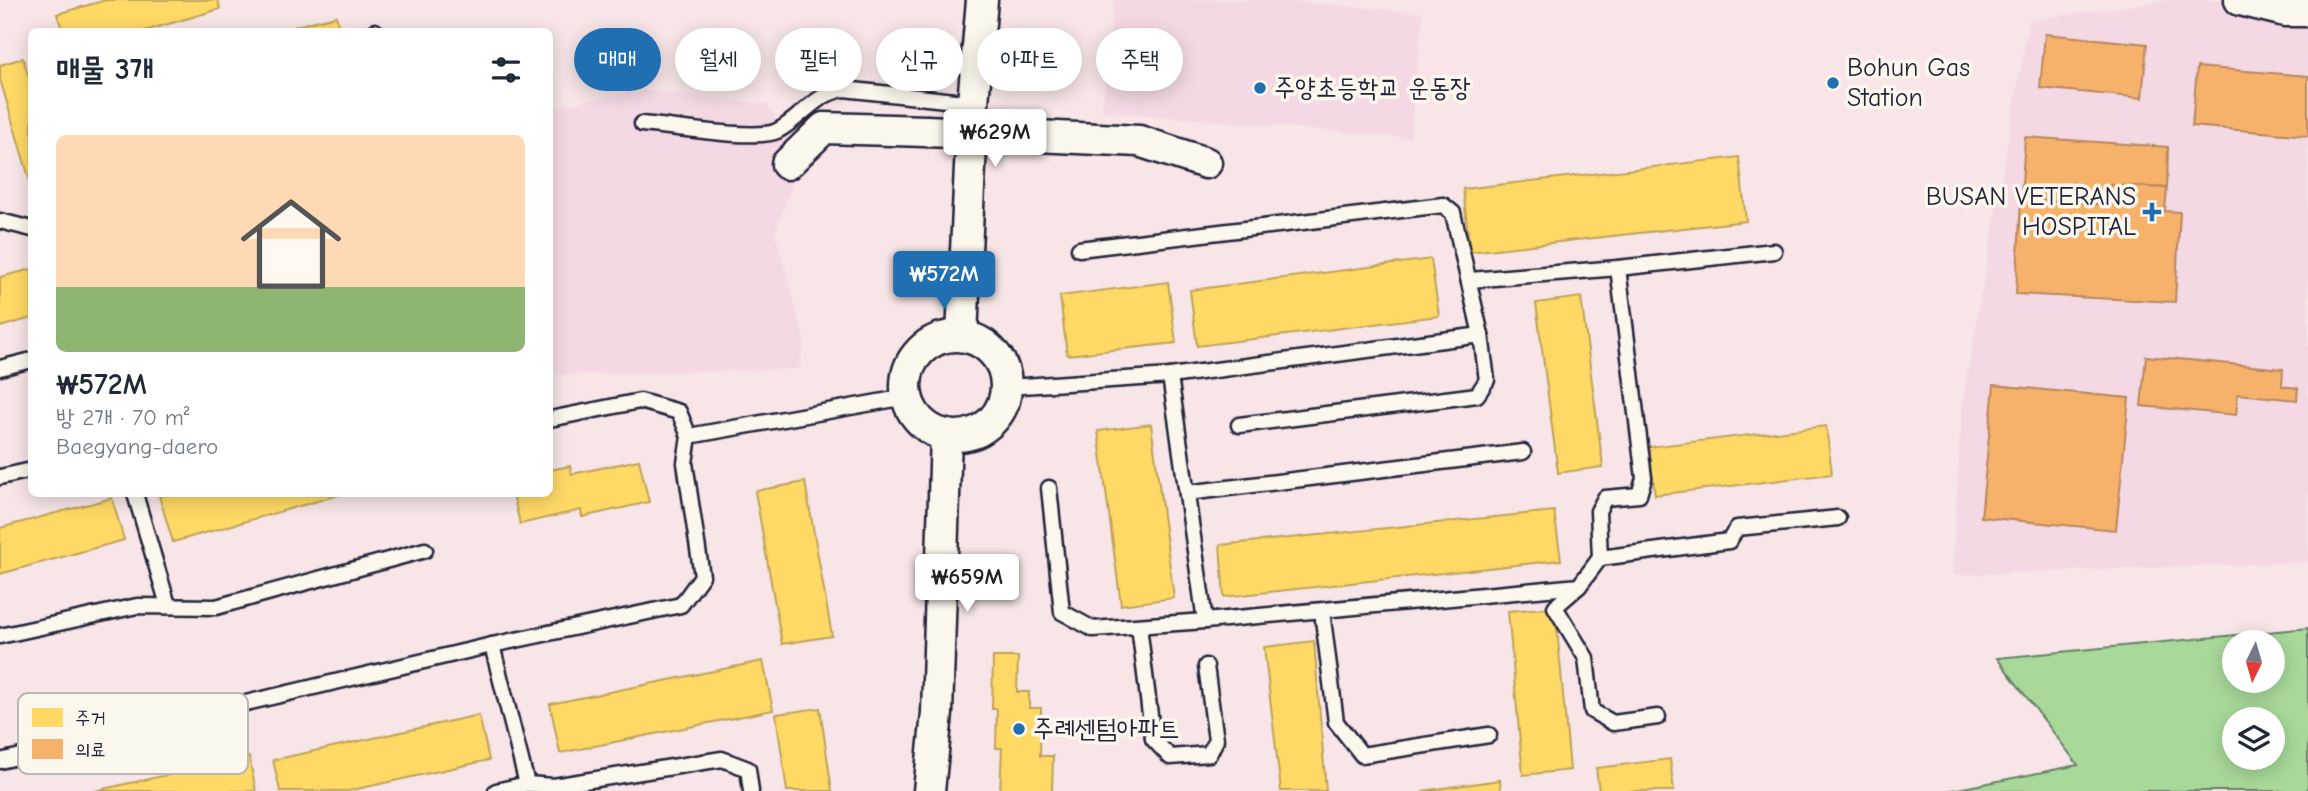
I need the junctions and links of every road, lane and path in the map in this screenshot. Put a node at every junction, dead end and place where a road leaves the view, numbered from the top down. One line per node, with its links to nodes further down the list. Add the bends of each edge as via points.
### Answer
1 (982, 0): 4 (street)
2 (2240, 0): 3 (street, via 2285,11)
3 (2308, 11)
4 (973, 103): 5 (lane, via 844,89 826,92 775,132 755,135); 14 (street)
5 (642, 124)
6 (1206, 163): 7 (street, bridge, via 1139,141 824,128)
7 (787, 164)
8 (0, 221): 9 (lane)
9 (28, 228)
10 (1079, 249): 13 (lane, via 1443,205 1453,213)
11 (1774, 251): 12 (lane)
12 (1618, 268): 13 (lane); 33 (lane, via 1644,478 1639,495 1605,498 1598,511)
13 (1470, 280): 15 (lane)
14 (962, 335): 19 (street, via 983,344 999,359); 20 (street, via 946,336 918,352 907,373)
15 (1481, 335): 18 (lane); 22 (lane, via 1487,380 1477,395)
16 (28, 361): 17 (lane)
17 (0, 368)
18 (1170, 376): 19 (lane); 29 (lane)
19 (1007, 387): 23 (street, via 1003,404 987,425 964,436)
20 (906, 397): 23 (street, via 920,422); 24 (lane)
21 (553, 418): 24 (lane, via 640,401 679,412)
22 (1239, 425)
23 (946, 435): 50 (street, via 937,713)
24 (689, 436): 40 (lane, via 685,463 702,576 681,605)
25 (1523, 452): 29 (lane)
26 (28, 471): 27 (lane)
27 (0, 477)
28 (1049, 488): 38 (lane, via 1062,612 1093,629)
29 (1187, 493): 37 (lane)
30 (136, 497): 35 (lane)
31 (1838, 519): 33 (lane, via 1737,528 1729,541)
32 (425, 550): 35 (lane, via 216,607)
33 (1600, 558): 34 (lane)
34 (1579, 586): 36 (lane); 43 (lane, via 1555,607 1586,658 1591,711 1612,723)
35 (168, 605): 39 (lane, via 137,606)
36 (1322, 611): 37 (lane); 44 (lane, via 1336,722 1362,755)
37 (1205, 621): 38 (lane)
38 (1139, 626): 41 (lane, via 1153,739 1170,757 1209,754 1216,740)
39 (0, 636)
40 (492, 645): 42 (lane); 47 (lane)
41 (1206, 667)
42 (248, 703)
43 (1658, 717)
44 (1489, 735)
45 (18, 757): 46 (lane)
46 (0, 761)
47 (527, 784): 48 (lane); 49 (lane, via 553,786 722,759 748,769)
48 (496, 791)
49 (751, 791)
50 (929, 791)

